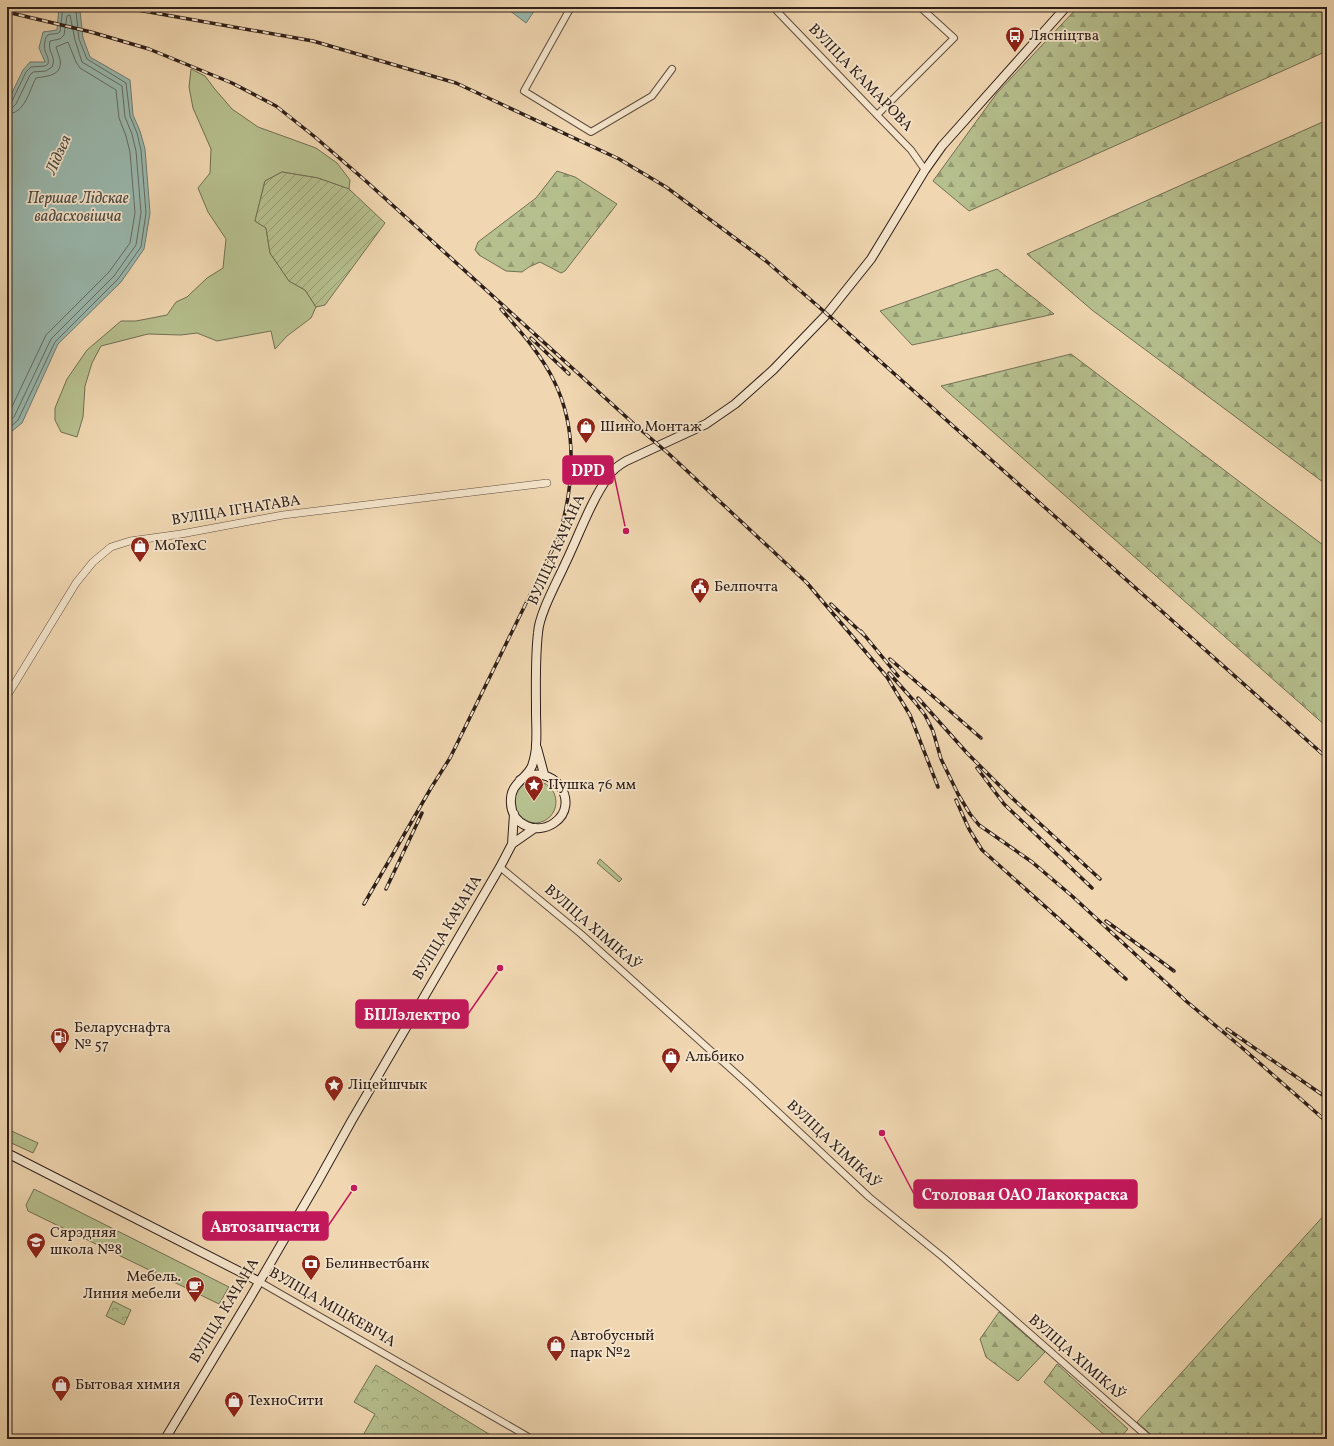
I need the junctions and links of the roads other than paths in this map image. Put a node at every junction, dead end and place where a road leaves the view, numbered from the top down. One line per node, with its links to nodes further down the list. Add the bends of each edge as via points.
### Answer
1 (571, 7): 5 (street, via 524,91 591,132 652,96)
2 (773, 7): 6 (street, ВУЛІЦА КАМАРОВА)
3 (920, 7): 6 (street, via 954,38)
4 (1066, 7): 7 (main road, ВУЛІЦА КАЧАНА, via 942,146)
5 (672, 69)
6 (877, 115): 7 (street, ВУЛІЦА КАМАРОВА, via 911,150)
7 (925, 170): 10 (main road, ВУЛІЦА КАЧАНА, via 871,259 827,314 773,370 735,404 706,424 626,461 608,476 548,600 538,632)
8 (547, 483): 9 (street, ВУЛІЦА ІГНАТАВА, via 283,515 130,541 111,548 93,562 76,583)
9 (7, 696)
10 (536, 745): 11 (main road, ВУЛІЦА КАЧАНА); 12 (main road, ВУЛІЦА КАЧАНА, via 532,767)
11 (544, 774): 12 (main road, via 531,774); 14 (main road, ВУЛІЦА КАЧАНА, via 561,787 565,805 555,822 549,826)
12 (520, 780): 13 (main road, ВУЛІЦА КАЧАНА, via 511,796)
13 (514, 814): 14 (main road, via 522,824); 15 (main road, ВУЛІЦА КАЧАНА)
14 (534, 828): 15 (main road, ВУЛІЦА КАЧАНА)
15 (512, 844): 16 (main road, ВУЛІЦА КАЧАНА)
16 (500, 867): 18 (main road, ВУЛІЦА КАЧАНА); 21 (street, ВУЛІЦА ХІМІКАЎ, via 581,934 869,1196 944,1258)
17 (7, 1153): 18 (main road, ВУЛІЦА МІЦКЕВІЧА)
18 (260, 1282): 19 (main road, ВУЛІЦА КАЧАНА); 20 (street, ВУЛІЦА МІЦКЕВІЧА)
19 (164, 1439)
20 (532, 1439)
21 (1150, 1439)

